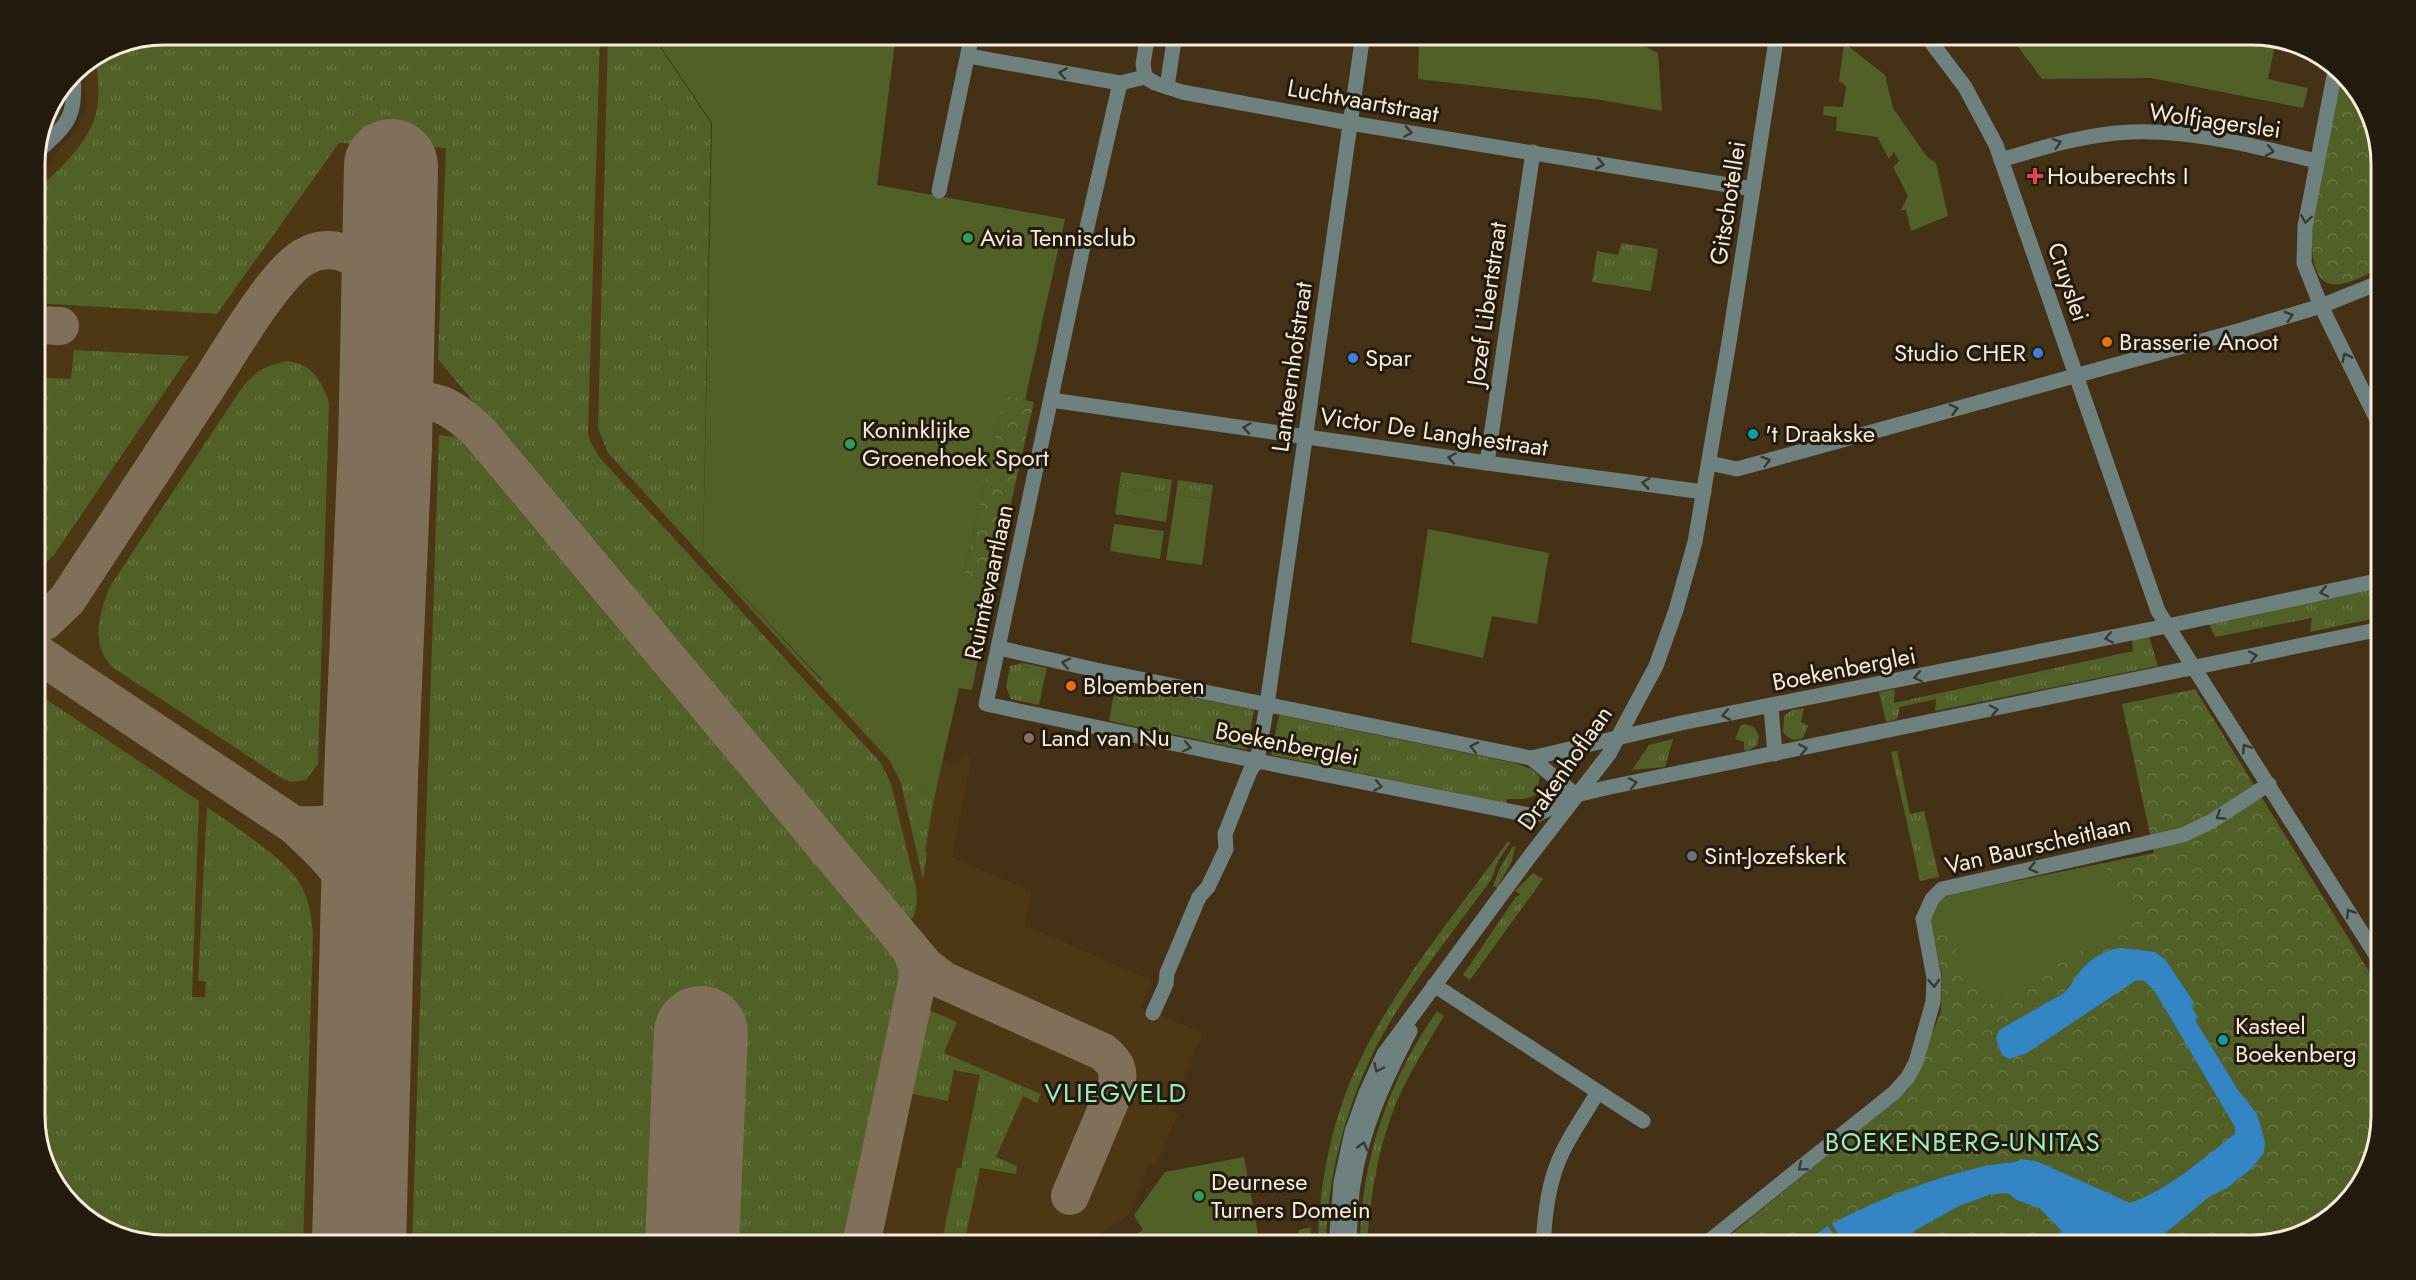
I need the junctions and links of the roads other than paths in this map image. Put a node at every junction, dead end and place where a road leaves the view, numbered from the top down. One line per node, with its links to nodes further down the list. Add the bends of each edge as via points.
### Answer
1 (970, 45): 7 (street)
2 (1146, 45): 8 (street)
3 (1173, 45): 12 (street)
4 (1361, 45): 13 (street, Lanteernhofstraat)
5 (1775, 45): 18 (street, Gitschotellei)
6 (1933, 45): 16 (street, Cruyslei, via 1965,87)
7 (969, 56): 10 (street, one-way to 7); 19 (street)
8 (1145, 77): 10 (street); 12 (street, Luchtvaartstraat)
9 (2333, 78): 17 (street)
10 (1120, 83): 24 (street, Ruimtevaartlaan)
11 (74, 87): 14 (street, via 74,106 68,120)
12 (1167, 87): 13 (street, Luchtvaartstraat)
13 (1350, 123): 15 (street, Luchtvaartstraat, one-way to 15); 26 (street, Lanteernhofstraat)
14 (47, 141)
15 (1533, 152): 18 (street, Luchtvaartstraat, one-way to 18); 27 (street, Jozef Libertstraat)
16 (2001, 160): 17 (street, Wolfjagerslei, one-way to 17, via 2067,140 2134,132 2209,139); 22 (street, Cruyslei)
17 (2316, 161): 21 (street, one-way to 21, via 2303,252)
18 (1753, 189): 23 (street, Gitschotellei)
19 (939, 191)
20 (2371, 286): 21 (street)
21 (2320, 306): 22 (street, one-way to 21); 25 (street, one-way to 21)
22 (2077, 376): 28 (street, one-way to 22, via 1737,469); 31 (street, Cruyslei)
23 (1722, 379): 28 (street, Drakenhoflaan)
24 (1052, 400): 26 (street, Victor De Langhestraat, one-way to 24); 33 (street, Ruimtevaartlaan)
25 (2371, 408)
26 (1305, 436): 27 (street, Victor De Langhestraat, one-way to 26); 36 (street, Lanteernhofstraat)
27 (1487, 463): 29 (street, Victor De Langhestraat, one-way to 27)
28 (1709, 463): 29 (street, Drakenhoflaan)
29 (1704, 492): 38 (street, Drakenhoflaan, via 1676,610 1656,666)
30 (2371, 582): 31 (street, Boekenberglei, one-way to 31)
31 (2166, 626): 34 (street); 37 (street, Boekenberglei, one-way to 37)
32 (2371, 631): 34 (street, Boekenberglei, one-way to 32)
33 (999, 648): 35 (street, Ruimtevaartlaan); 36 (street, Boekenberglei, one-way to 33)
34 (2195, 668): 39 (street, Boekenberglei, one-way to 34); 42 (street, one-way to 34)
35 (986, 704): 41 (street, Boekenberglei, one-way to 41)
36 (1267, 705): 40 (street, Boekenberglei, one-way to 36); 41 (street, Lanteernhofstraat)
37 (1771, 707): 38 (street, Boekenberglei, one-way to 38); 39 (street)
38 (1619, 738): 40 (street, Boekenberglei); 43 (street, Drakenhoflaan)
39 (1775, 754): 43 (street, Boekenberglei, one-way to 39)
40 (1531, 758): 43 (street, Boekenberglei)
41 (1257, 761): 43 (street, Boekenberglei, one-way to 43, via 1534,816); 46 (street, Lanteernhofstraat, via 1225,834 1226,849 1199,897)
42 (2269, 784): 44 (street, one-way to 42); 52 (street, Van Baurscheitlaan, one-way to 52, via 2183,835 1942,889 1932,899 1923,919 1935,992 1916,1062 1908,1077 1895,1092)
43 (1576, 795): 45 (street, Drakenhoflaan)
44 (2371, 947)
45 (1434, 985): 47 (street); 49 (street, Drakenhoflaan, one-way to 49, via 1384,1054 1366,1093 1341,1182); 50 (street, Drakenhoflaan, one-way to 45, via 1353,1184 1364,1141 1395,1059)
46 (1154, 1013)
47 (1598, 1092): 48 (street); 51 (street, via 1558,1163 1551,1182)
48 (1642, 1121)
49 (1337, 1235)
50 (1350, 1235)
51 (1544, 1235)
52 (1716, 1235)

